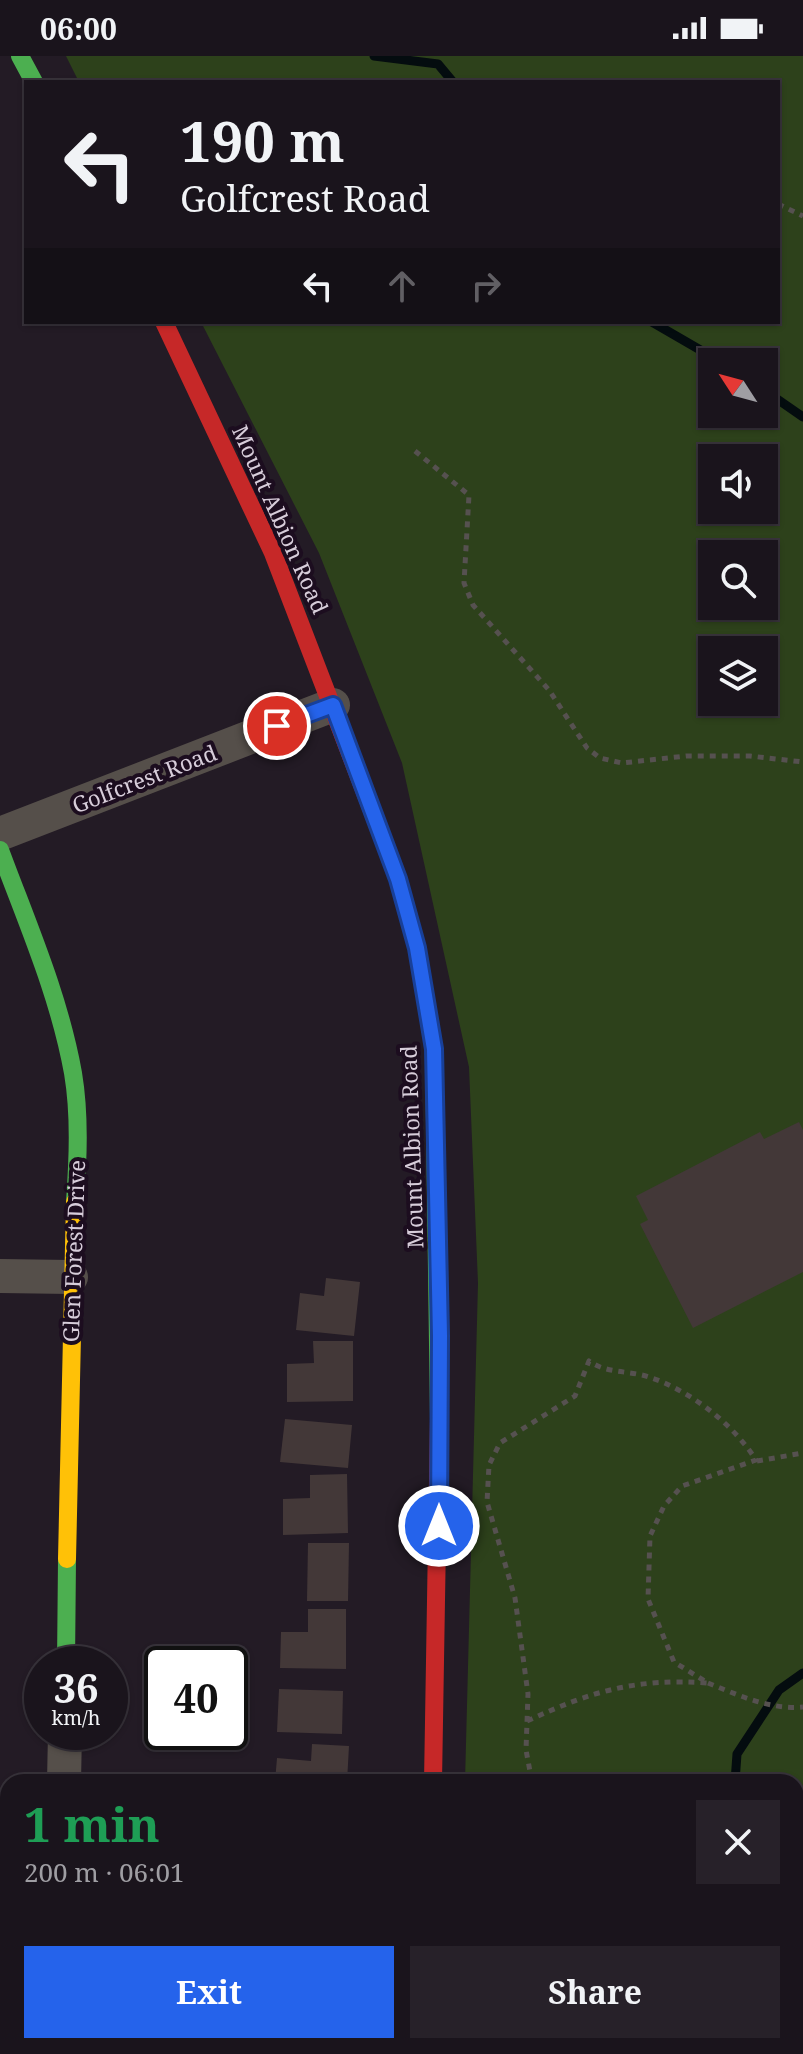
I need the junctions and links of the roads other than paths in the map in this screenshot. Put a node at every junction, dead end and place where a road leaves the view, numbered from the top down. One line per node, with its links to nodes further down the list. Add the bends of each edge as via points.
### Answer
1 (20, 56): 2 (street)
2 (33, 80)
3 (165, 324): 4 (street, Mount Albion Road, via 273,553)
4 (333, 705): 5 (street, Golfcrest Road); 12 (street, Mount Albion Road, via 398,879 417,948 434,1049 440,1336)
5 (0, 834)
6 (0, 850): 8 (street, Glen Forest Drive, via 45,966 74,1075)
7 (0, 1276): 8 (street)
8 (71, 1277): 9 (street, Glen Forest Drive)
9 (66, 1646)
10 (65, 1750): 11 (street)
11 (64, 1774)
12 (433, 1774)

